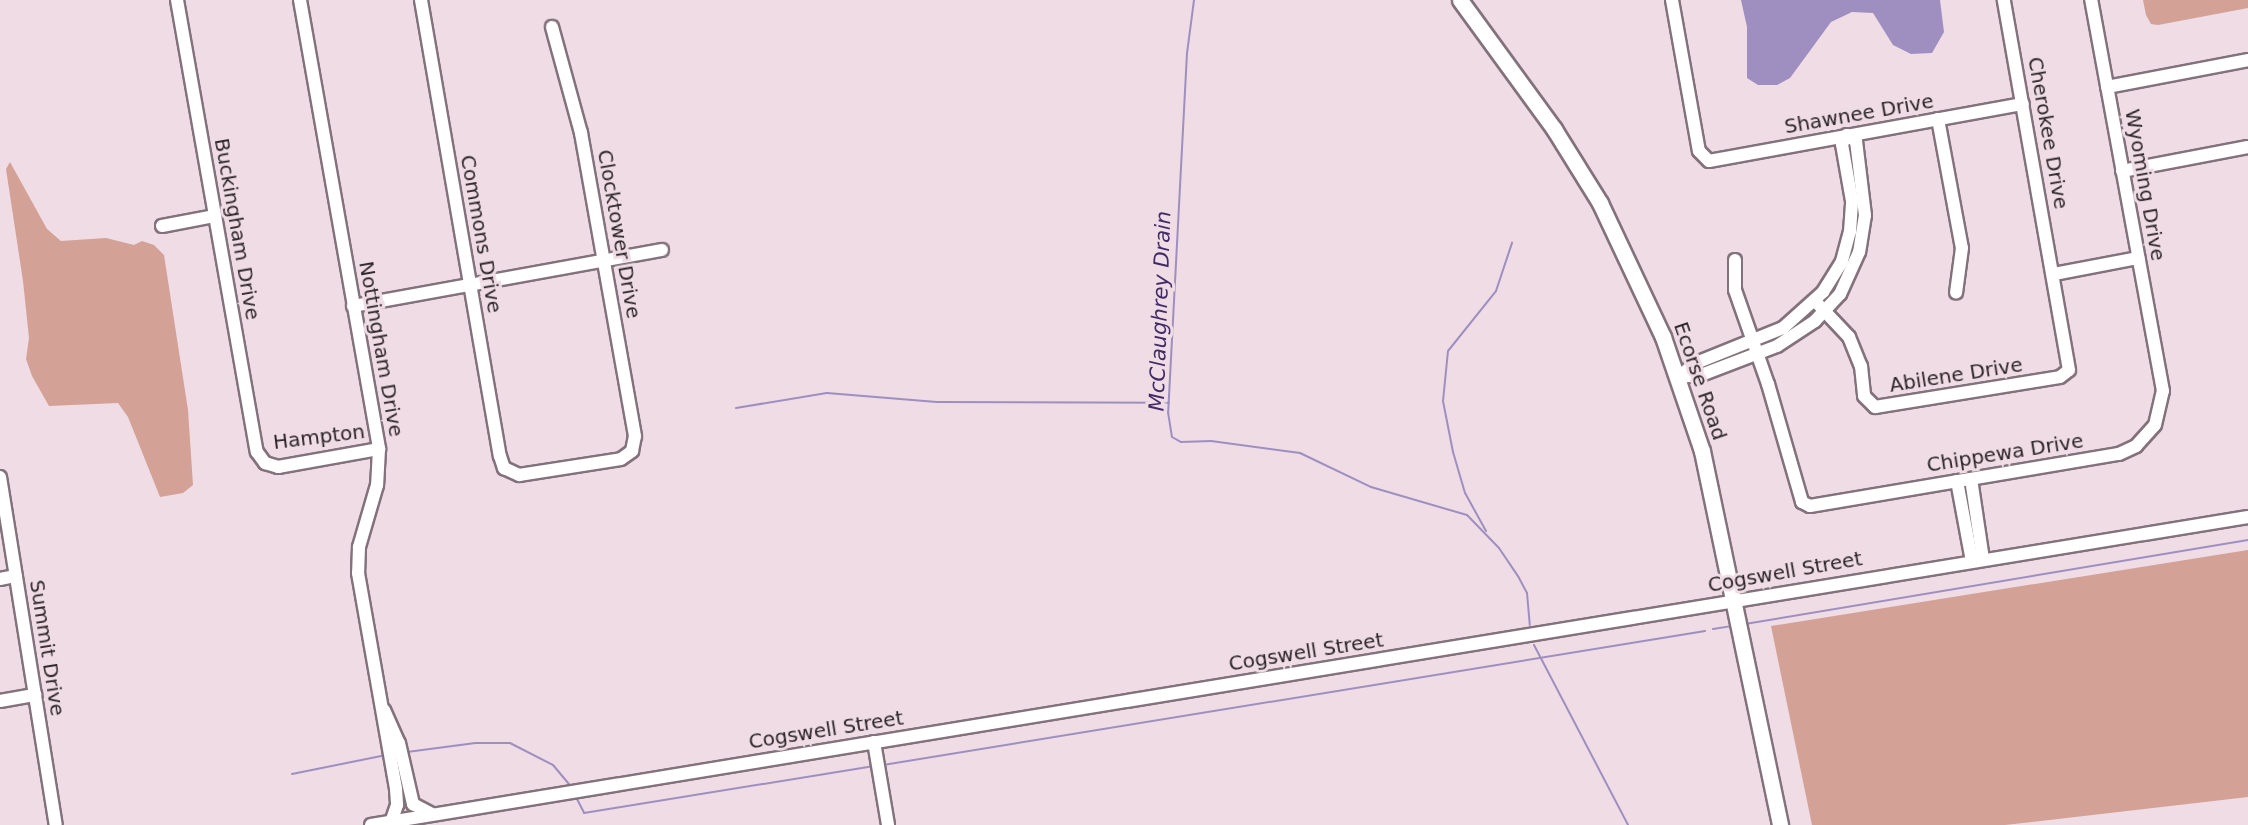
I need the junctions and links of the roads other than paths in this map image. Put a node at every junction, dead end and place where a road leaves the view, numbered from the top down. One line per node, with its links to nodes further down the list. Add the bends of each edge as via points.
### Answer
1 (177, 0): 16 (street, Buckingham Drive)
2 (300, 0): 26 (street, Nottingham Drive)
3 (421, 0): 23 (street, Commons Drive)
4 (1460, 0): 31 (main road, Ecorse Road, via 1554,129 1600,203 1644,292)
5 (1672, 0): 13 (street, Shawnee Drive, via 1702,157 1712,160)
6 (2004, 0): 11 (street, Cherokee Drive)
7 (2091, 0): 10 (street, Wyoming Drive)
8 (552, 27): 20 (street, Clocktower Drive, via 581,133)
9 (2248, 60): 10 (street)
10 (2107, 87): 15 (street, Wyoming Drive)
11 (2023, 104): 12 (street, Shawnee Drive); 22 (street, Cherokee Drive)
12 (1938, 119): 13 (street, Shawnee Drive); 24 (street, via 1962,248)
13 (1848, 135): 25 (street, via 1842,144 1852,201 1850,232 1842,261); 27 (street, via 1856,141 1865,215 1854,265)
14 (2248, 147): 15 (street)
15 (2122, 171): 19 (street, Wyoming Drive)
16 (215, 216): 17 (street); 33 (street, Buckingham Drive, via 255,445)
17 (162, 226)
18 (662, 250): 20 (street)
19 (2138, 258): 22 (street); 30 (street, Wyoming Drive)
20 (604, 259): 23 (street); 34 (street, Clocktower Drive, via 635,431 632,451 621,459 570,468 523,476)
21 (1735, 260): 28 (street, via 1736,290)
22 (2054, 274): 27 (street, Abilene Drive, via 2070,363 2066,375 1914,401 1875,407 1867,402 1855,347)
23 (470, 283): 26 (street); 34 (street, Commons Drive, via 500,456)
24 (1956, 293)
25 (1816, 302): 27 (street, Abilene Drive); 28 (street, via 1783,327)
26 (353, 306): 32 (street, Nottingham Drive)
27 (1826, 311): 29 (street, via 1793,337)
28 (1752, 341): 29 (street); 31 (street, via 1696,363)
29 (1757, 354): 31 (street, via 1701,375); 37 (street, Chippewa Drive, via 1802,502 1810,506)
30 (2160, 376): 36 (street, Chippewa Drive, via 2162,403 2155,425 2144,440 2128,450)
31 (1678, 377): 42 (main road, Ecorse Road, via 1702,451)
32 (379, 449): 33 (street, Hampton, via 278,467); 45 (street, Nottingham Drive, via 377,486 358,562)
33 (265, 463)
34 (509, 472)
35 (0, 477): 40 (street, Summit Drive)
36 (1971, 479): 37 (street, Chippewa Drive); 39 (street)
37 (1958, 481): 39 (street)
38 (2248, 517): 39 (street, Cogswell Street)
39 (1978, 560): 42 (street, Cogswell Street)
40 (16, 576): 41 (street); 43 (street, Summit Drive)
41 (0, 579)
42 (1735, 600): 46 (street, Cogswell Street); 52 (main road, Ecorse Road)
43 (35, 695): 44 (street); 49 (street, Summit Drive)
44 (0, 701)
45 (380, 704): 47 (street, Nottingham Drive, via 399,742 413,804); 48 (street, Nottingham Drive, via 396,789 397,805)
46 (874, 742): 47 (street, Cogswell Street); 51 (street)
47 (433, 815): 48 (street, Cogswell Street)
48 (391, 822): 50 (street, Cogswell Street)
49 (56, 825)
50 (370, 825)
51 (888, 825)
52 (1780, 825)

